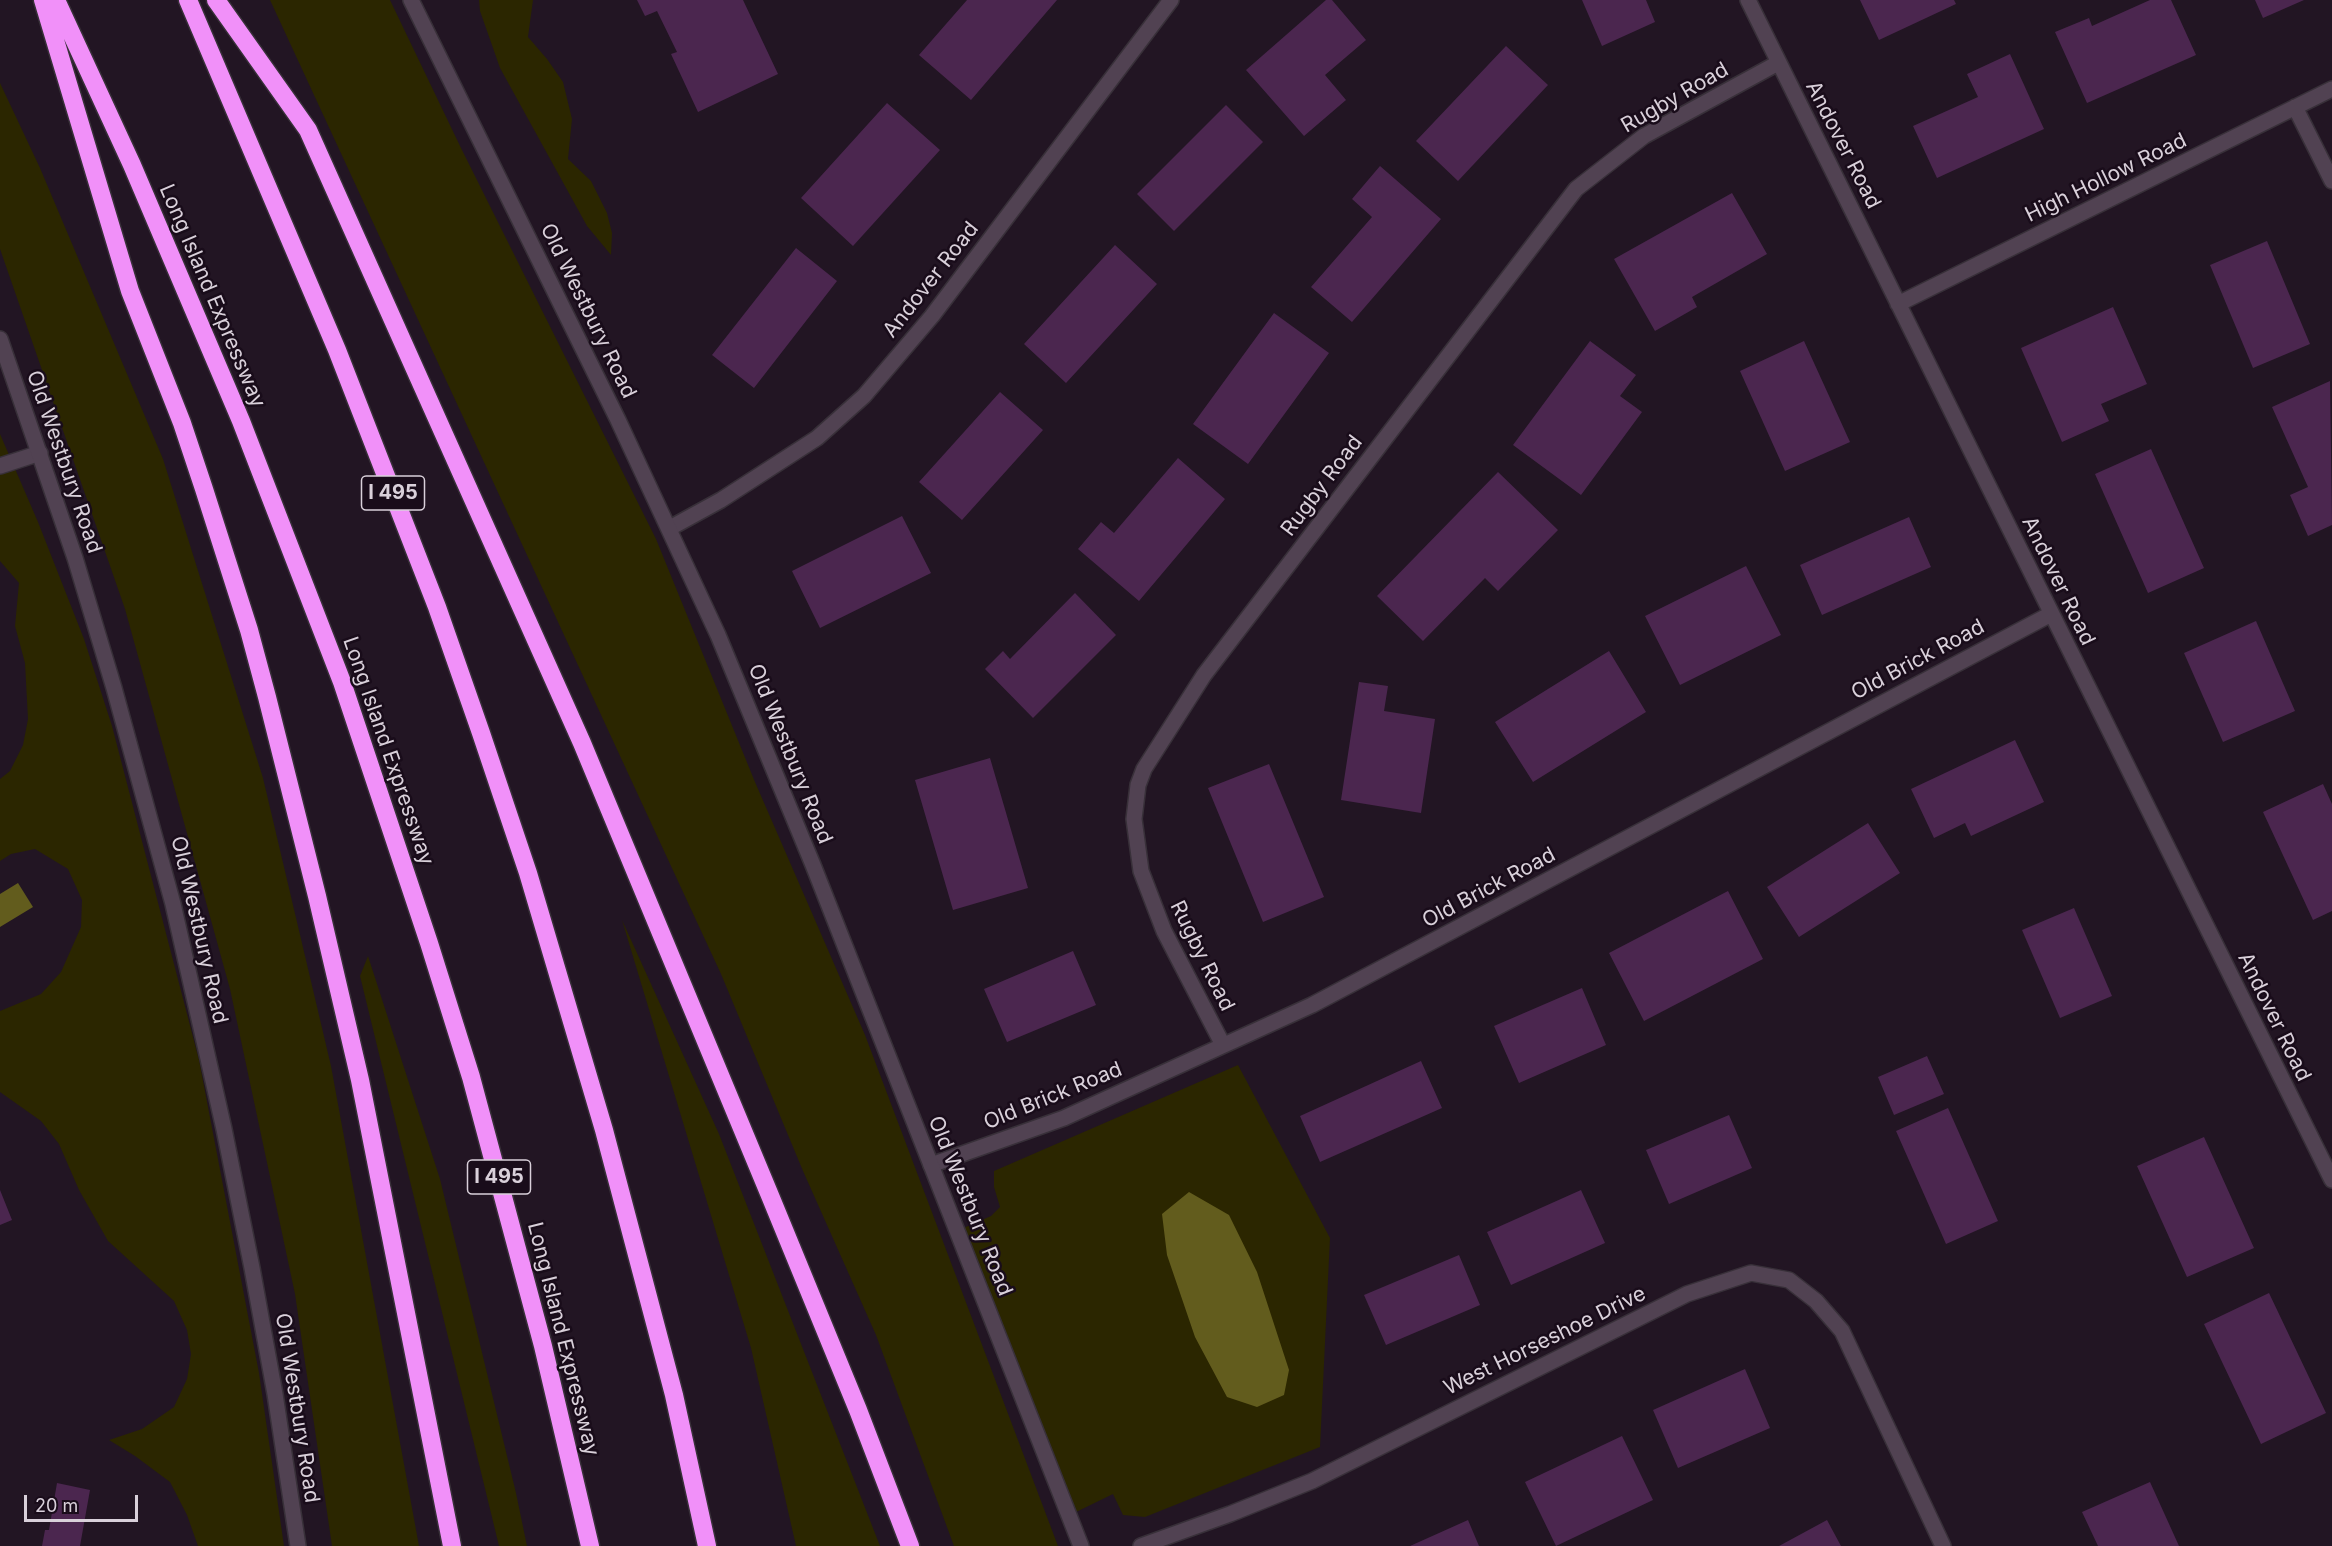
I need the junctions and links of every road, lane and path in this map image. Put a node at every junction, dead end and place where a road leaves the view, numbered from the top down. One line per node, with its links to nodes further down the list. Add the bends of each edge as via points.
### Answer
1 (43, 0): 22 (highway, via 130,291 182,423 267,697 360,1080)
2 (56, 0): 23 (highway, Long Island Expressway / I 495, via 228,388 342,682 471,1077 543,1346)
3 (188, 0): 24 (highway, I 495, via 358,403 437,607 492,765 604,1130 674,1395)
4 (216, 0): 25 (highway, via 308,130 582,743)
5 (411, 0): 16 (street, Old Westbury Road)
6 (1171, 0): 16 (street, Andover Road, via 932,316 864,396 817,438)
7 (1748, 0): 8 (street, Andover Road)
8 (1778, 63): 12 (street, Andover Road); 18 (street, Rugby Road, via 1644,136 1576,189 1204,675 1144,769 1134,819 1141,871 1164,931)
9 (2332, 88): 10 (street, High Hollow Road)
10 (2295, 107): 11 (street); 12 (street, High Hollow Road)
11 (2332, 181)
12 (1898, 304): 17 (street, Andover Road)
13 (0, 339): 14 (street, Old Westbury Road)
14 (40, 453): 15 (street); 21 (street, Old Westbury Road, via 114,688 173,904 245,1233)
15 (0, 466)
16 (670, 528): 19 (street, Old Westbury Road, via 813,865)
17 (2051, 614): 18 (street, Old Brick Road, via 1312,1005); 20 (street, Andover Road)
18 (1223, 1045): 19 (street, Old Brick Road, via 1065,1118)
19 (931, 1165): 26 (street, Old Westbury Road)
20 (2332, 1180)
21 (298, 1546)
22 (452, 1546)
23 (590, 1546)
24 (707, 1546)
25 (910, 1546)
26 (1082, 1546)
27 (1141, 1546): 28 (street, West Horseshoe Drive, via 1312,1481 1687,1294 1751,1273 1789,1280 1816,1301 1842,1331)
28 (1944, 1546)

